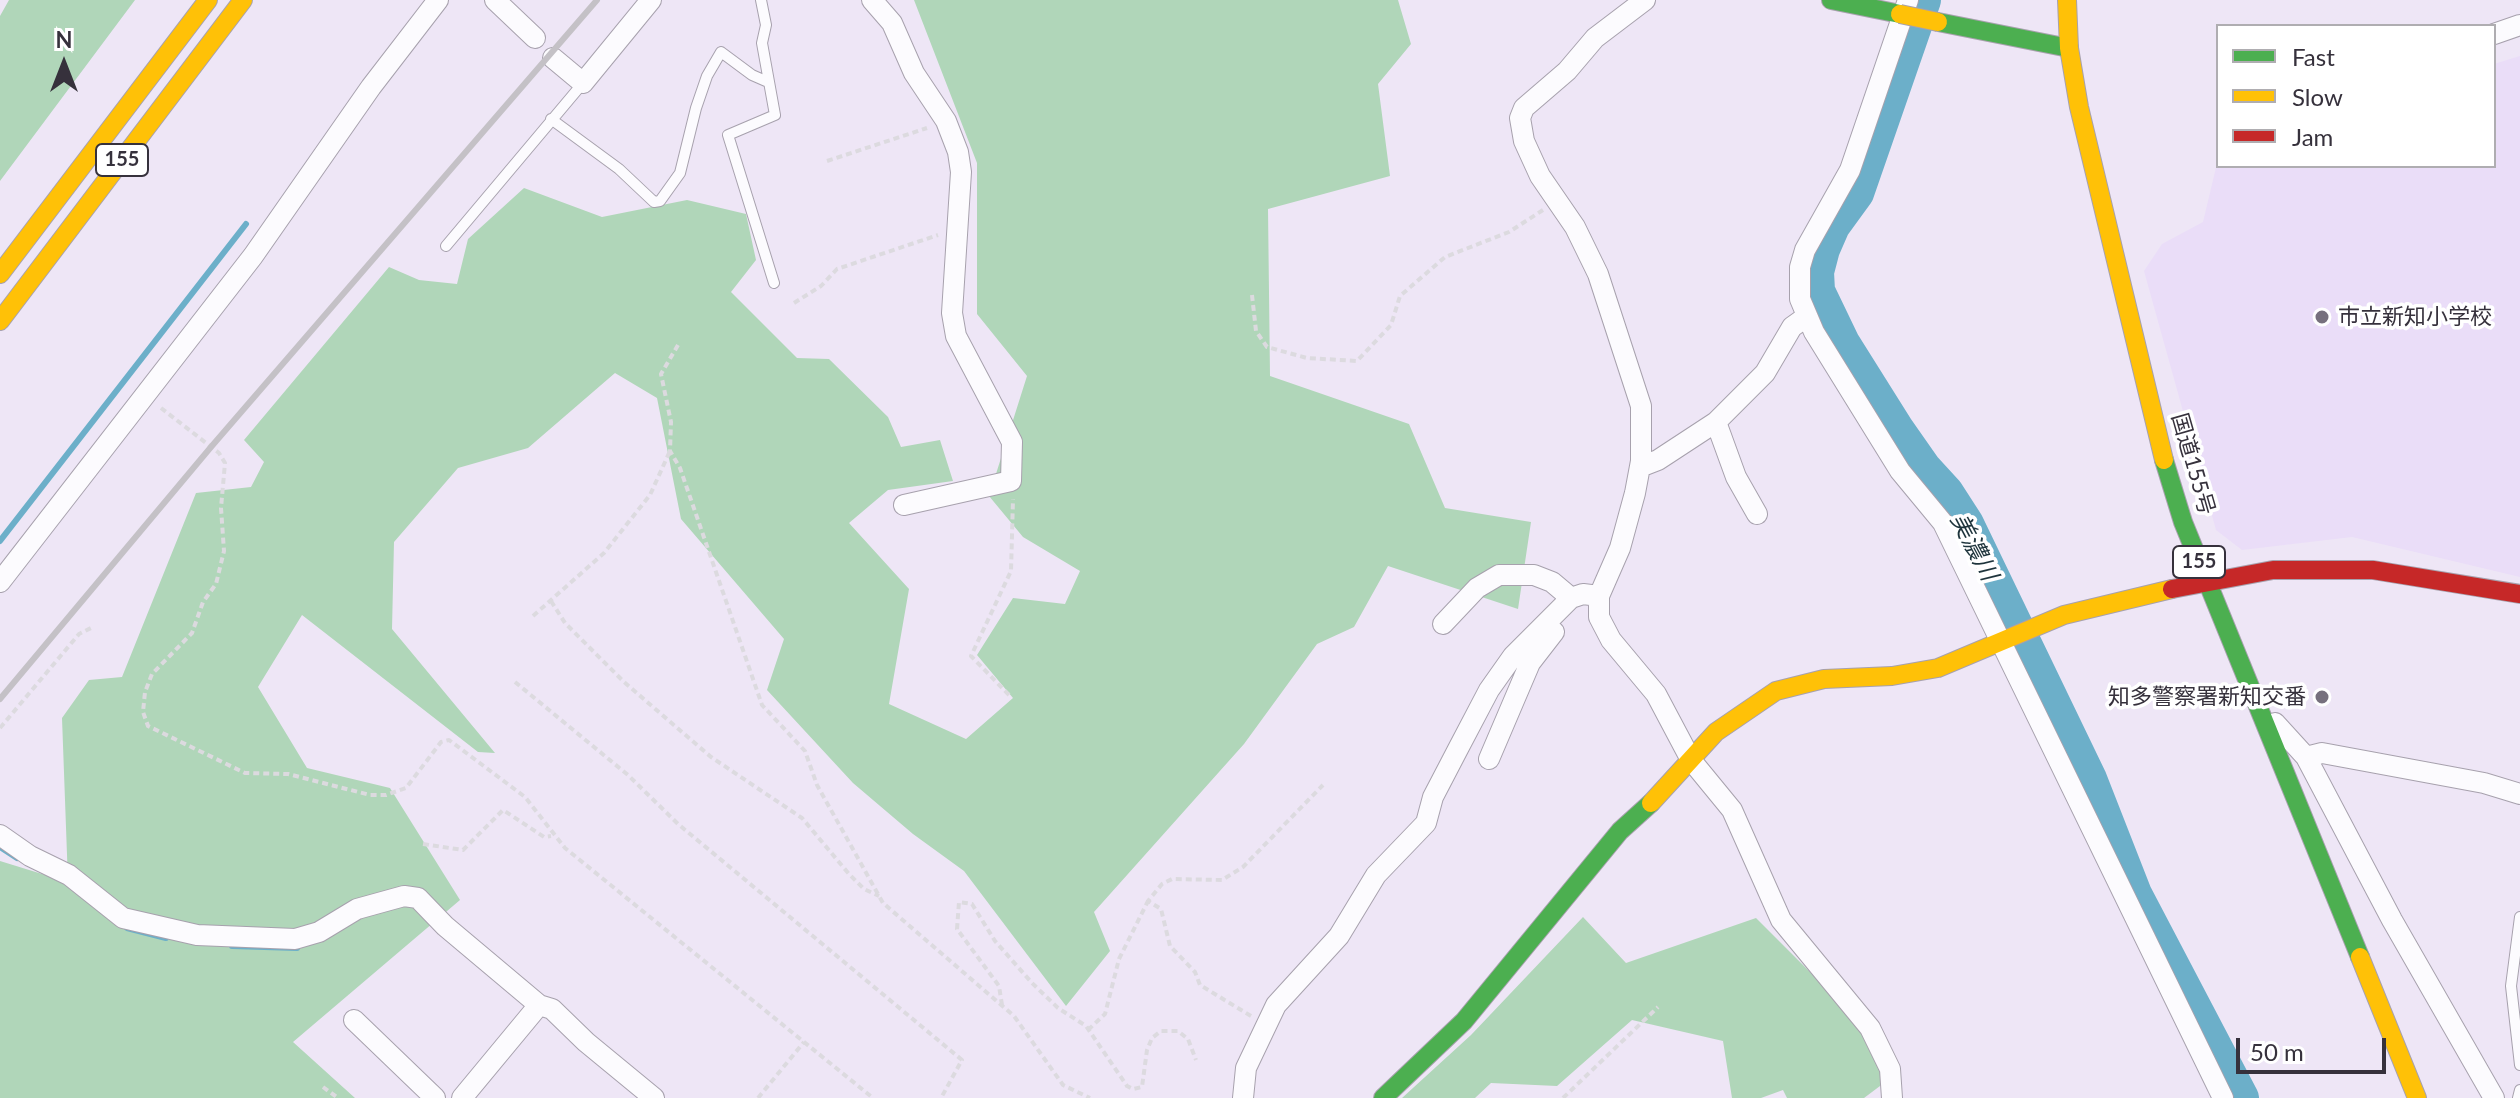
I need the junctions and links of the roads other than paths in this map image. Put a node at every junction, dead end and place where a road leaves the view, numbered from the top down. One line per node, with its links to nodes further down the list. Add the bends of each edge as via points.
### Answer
1 (208, 0): 21 (main road, 155)
2 (243, 0): 24 (main road, 155)
3 (438, 0): 30 (street, via 253,256)
4 (495, 0): 14 (street)
5 (651, 0): 18 (street)
6 (761, 0): 17 (lane)
7 (872, 0): 27 (street, via 892,23 914,73 946,121 961,172 952,313 956,336 1012,442 1011,481)
8 (1645, 0): 26 (street, via 1595,38 1520,118 1540,176 1575,227 1598,274 1641,406)
9 (1831, 0): 11 (main road)
10 (2067, 0): 15 (main road, 国道155号 / 155)
11 (1903, 10): 15 (main road, bridge); 23 (street, via 1850,170 1805,250 1799,284)
12 (2520, 25): 13 (street)
13 (2496, 33)
14 (535, 38)
15 (2069, 48): 29 (main road, 国道155号 / 155, via 2163,458)
16 (553, 58): 18 (street)
17 (768, 82): 19 (lane, via 721,52 696,108 680,173 660,201 654,202); 22 (lane, via 775,115 728,135)
18 (583, 83): 19 (lane)
19 (551, 119): 20 (lane)
20 (446, 246)
21 (0, 274)
22 (774, 283)
23 (1806, 317): 25 (street, via 1792,327 1765,373); 35 (street, via 1900,471 1943,523)
24 (0, 321)
25 (1716, 422): 26 (street); 28 (street, via 1736,477)
26 (1640, 467): 33 (street, via 1620,548)
27 (904, 505)
28 (1757, 514)
29 (2207, 581): 31 (main road, via 2273,570 2373,570); 35 (main road, via 2064,615); 36 (main road, 国道155号 / 155)
30 (0, 582)
31 (2520, 594)
32 (1571, 598): 33 (street, via 1583,594); 34 (street, via 1534,575 1499,575 1477,588); 51 (street, via 1513,656 1489,690 1433,797 1426,823 1368,885 1339,936 1294,982 1265,1026 1246,1068)
33 (1598, 602): 38 (street, via 1585,606 1544,642 1517,689); 39 (street, via 1611,640 1656,694)
34 (1443, 624)
35 (2002, 643): 39 (main road, via 1938,668 1824,679 1776,691 1742,711); 54 (street)
36 (2251, 696): 37 (street); 55 (main road, 国道155号 / 155)
37 (2306, 757): 40 (street, via 2322,753 2352,758); 56 (street)
38 (1489, 759)
39 (1691, 760): 52 (main road, via 1620,831 1464,1021); 53 (street, via 1732,810 1781,920 1870,1028 1890,1069)
40 (2520, 794)
41 (0, 835): 43 (street, via 69,875 123,918 197,935 295,939 390,898 418,898)
42 (2520, 917): 45 (lane, via 2511,986)
43 (539, 1005): 49 (street); 50 (street, via 552,1009)
44 (354, 1020): 48 (street)
45 (2518, 1026): 46 (lane)
46 (2520, 1065)
47 (2520, 1090): 57 (lane)
48 (435, 1098)
49 (462, 1098)
50 (654, 1098)
51 (1243, 1098)
52 (1383, 1098)
53 (1892, 1098)
54 (2223, 1098)
55 (2417, 1098)
56 (2494, 1098)
57 (2518, 1098)

